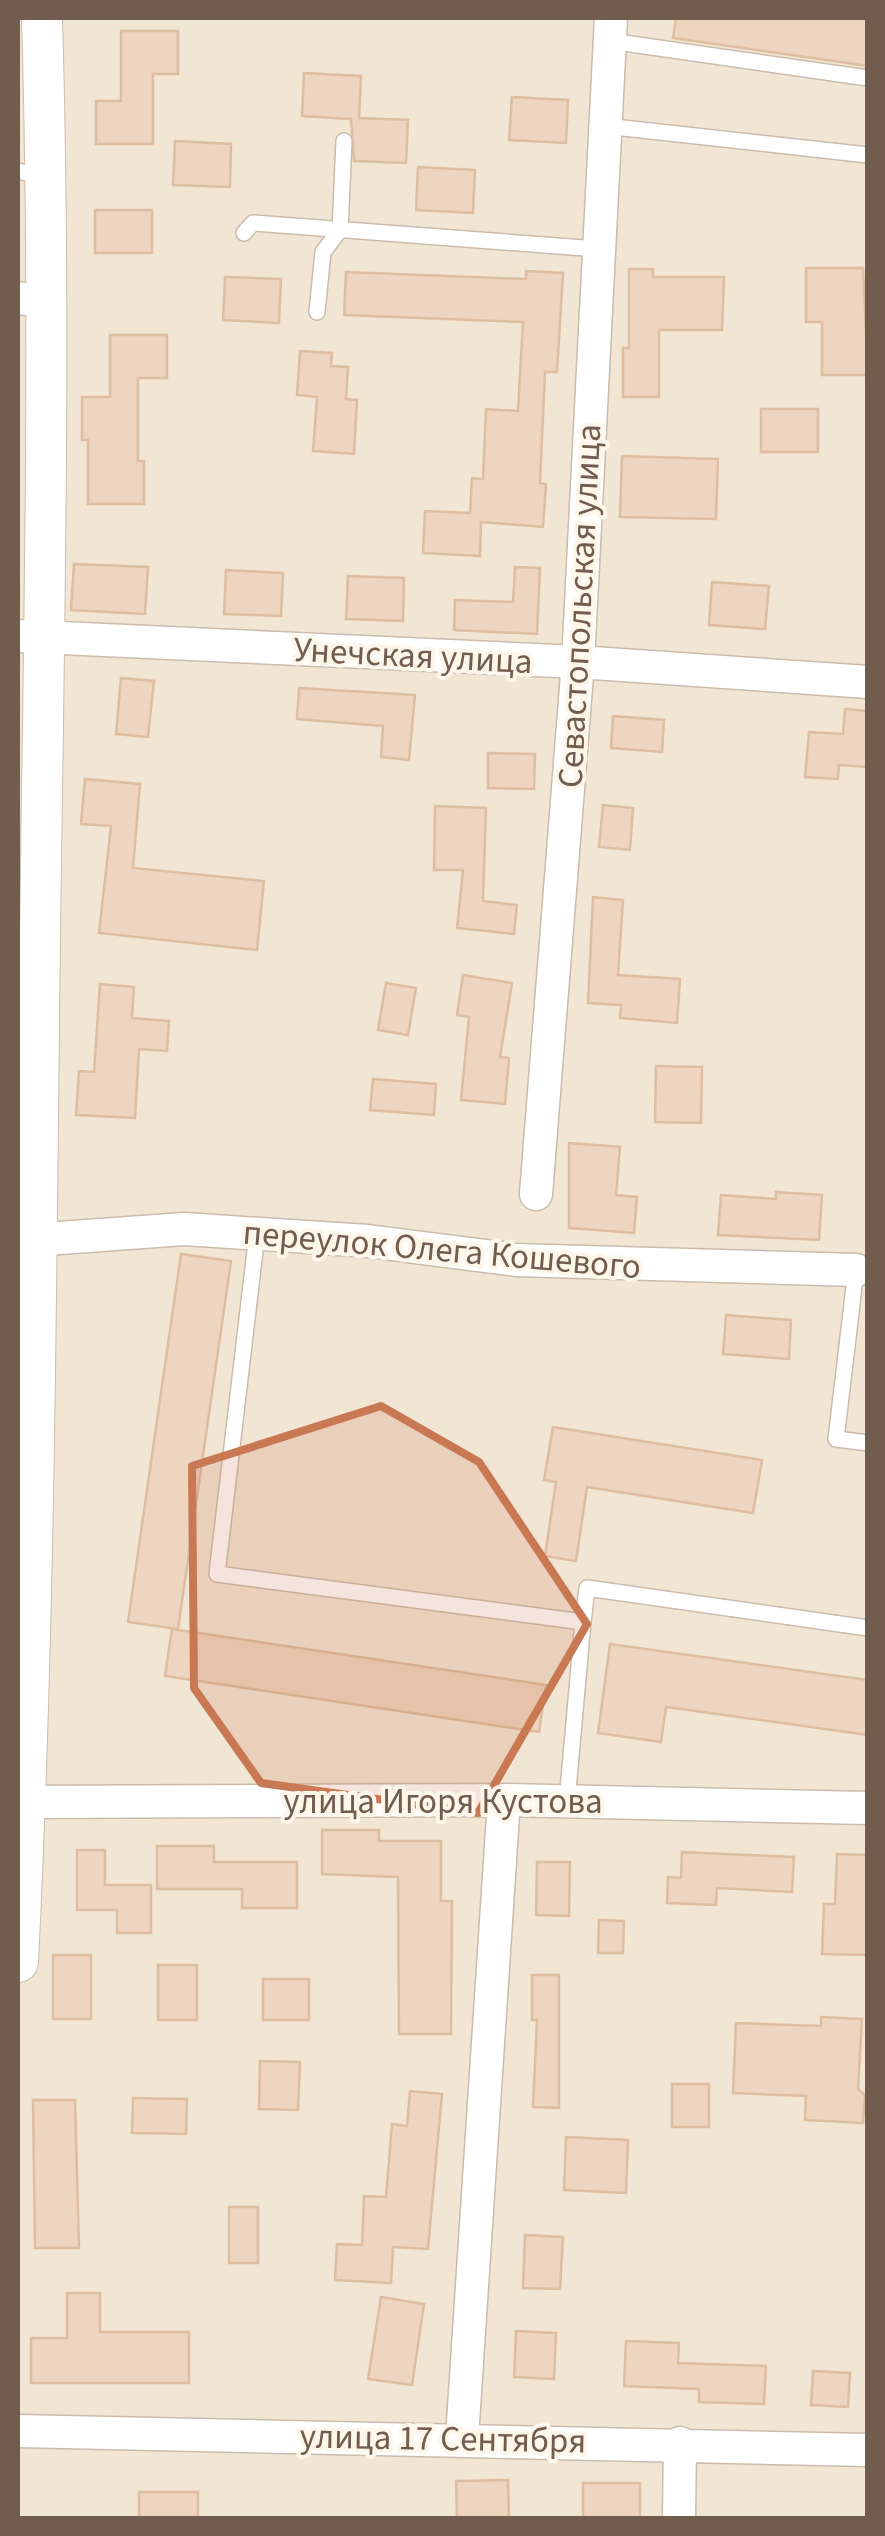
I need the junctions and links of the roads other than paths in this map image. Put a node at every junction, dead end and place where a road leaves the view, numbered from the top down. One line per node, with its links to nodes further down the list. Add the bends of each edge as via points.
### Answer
1 (42, 18): 7 (street)
2 (611, 29): 3 (lane); 4 (street, Севастопольская улица)
3 (868, 78)
4 (605, 126): 6 (lane); 10 (street, Севастопольская улица)
5 (344, 140): 8 (lane)
6 (868, 155)
7 (31, 174): 11 (street)
8 (340, 230): 9 (lane, via 254,223); 10 (lane); 12 (lane, via 323,252)
9 (244, 232)
10 (598, 249): 14 (street, Севастопольская улица)
11 (33, 300): 13 (street)
12 (317, 312)
13 (30, 637): 14 (street, Унечская улица); 18 (street)
14 (578, 662): 15 (street, Унечская улица); 16 (street, Севастопольская улица)
15 (868, 682)
16 (536, 1194)
17 (257, 1234): 18 (street, переулок Олега Кошевого, via 184,1228); 19 (street, переулок Олега Кошевого, via 516,1260); 21 (lane, via 218,1574)
18 (27, 1241): 25 (street)
19 (862, 1270): 20 (lane, via 836,1439)
20 (868, 1443)
21 (582, 1622): 22 (lane, via 586,1588); 24 (lane)
22 (868, 1628)
23 (504, 1800): 24 (street, улица Игоря Кустова); 25 (street, улица Игоря Кустова); 29 (street)
24 (566, 1801): 26 (street, улица Игоря Кустова)
25 (22, 1802): 27 (street)
26 (868, 1808)
27 (18, 1962)
28 (18, 2430): 29 (street, улица 17 Сентября)
29 (462, 2438): 30 (street, улица 17 Сентября)
30 (680, 2443): 31 (street, улица 17 Сентября); 32 (street)
31 (868, 2450)
32 (679, 2518)

